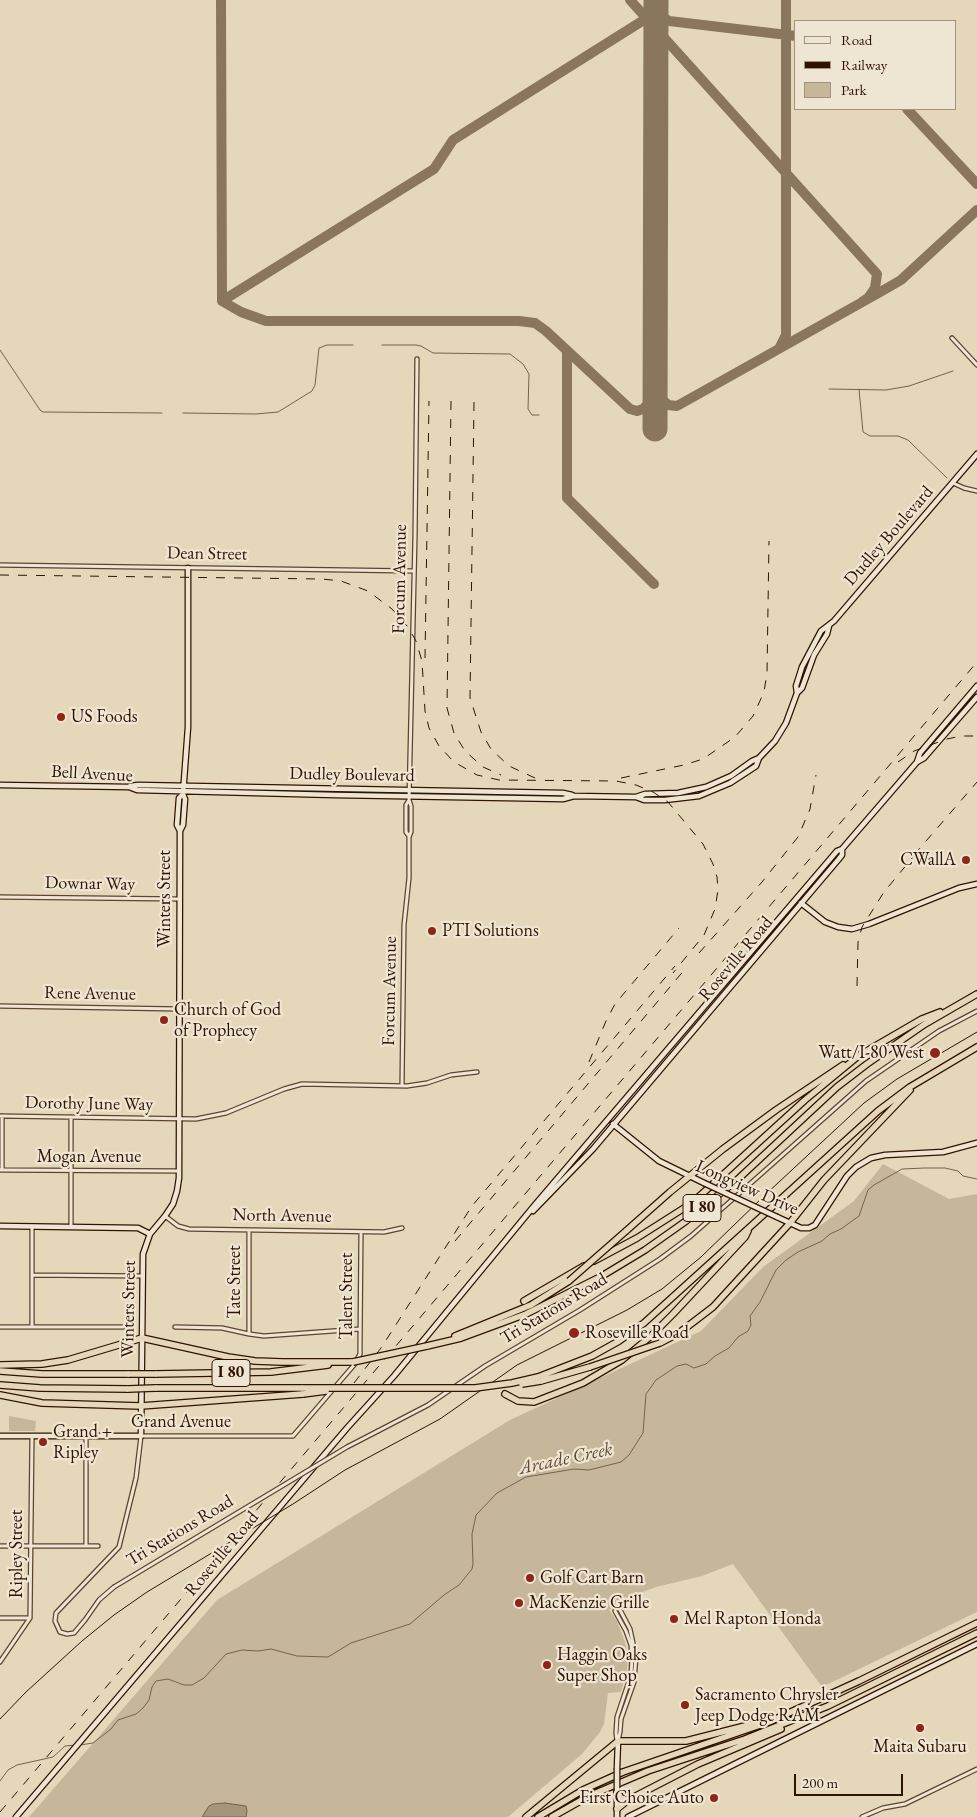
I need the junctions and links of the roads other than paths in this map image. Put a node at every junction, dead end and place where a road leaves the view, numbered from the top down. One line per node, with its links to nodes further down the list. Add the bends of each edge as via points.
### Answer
1 (952, 338): 3 (street)
2 (417, 359): 9 (street, Forcum Avenue)
3 (977, 365)
4 (977, 454): 5 (main road)
5 (953, 483): 6 (street, Dudley Boulevard); 18 (main road, Dudley Boulevard, via 829,626 792,710 756,766 721,788 699,796 665,800)
6 (977, 491)
7 (0, 565): 8 (street, Dean Street)
8 (188, 568): 9 (street, Dean Street); 14 (main road, Winters Street, via 188,725)
9 (414, 572): 16 (street, Forcum Avenue)
10 (977, 686): 12 (main road, Roseville Road, via 920,753)
11 (977, 697): 12 (main road, Roseville Road)
12 (917, 762): 20 (main road, Roseville Road)
13 (0, 785): 15 (main road, Bell Avenue)
14 (184, 785): 15 (main road, Dudley Boulevard, via 138,784); 16 (main road, Dudley Boulevard); 17 (main road, Winters Street)
15 (129, 787): 17 (main road, Bell Avenue)
16 (409, 790): 18 (main road, Dudley Boulevard, via 563,792); 19 (street, Forcum Avenue)
17 (183, 792): 19 (main road, Dudley Boulevard); 23 (main road, Winters Street)
18 (574, 796): 19 (main road, Dudley Boulevard)
19 (409, 798): 35 (street, Forcum Avenue, via 406,805 409,878 404,925)
20 (842, 849): 24 (main road, Roseville Road); 25 (main road, Roseville Road, via 842,855)
21 (977, 884): 25 (main road, via 852,928 825,922)
22 (0, 897): 23 (street, Downar Way)
23 (179, 898): 29 (main road, Winters Street)
24 (796, 899): 25 (main road); 39 (main road, Roseville Road)
25 (801, 903): 40 (main road, Roseville Road)
26 (977, 994): 28 (highway, I 80)
27 (0, 1006): 29 (street, Rene Avenue)
28 (954, 1007): 32 (highway, via 922,1019); 67 (highway, I 80, via 897,1043 838,1087 738,1180 645,1250 558,1300 494,1327)
29 (179, 1009): 38 (main road, Winters Street)
30 (977, 1011): 86 (street, Tri Stations Road, bridge, via 938,1031 866,1081 691,1236 616,1288 485,1366 428,1405 347,1447)
31 (977, 1047): 34 (highway, I 80)
32 (862, 1054): 45 (highway, via 776,1110); 59 (highway, via 805,1100 692,1203 637,1238)
33 (477, 1072): 35 (street, Dorothy June Way)
34 (919, 1082): 48 (highway, via 824,1180); 51 (highway, I 80, via 872,1116)
35 (402, 1085): 38 (street, Dorothy June Way, via 302,1084 226,1113)
36 (1, 1116): 37 (street, Dorothy June Way); 42 (street)
37 (70, 1117): 38 (street, Dorothy June Way); 43 (street)
38 (178, 1118): 44 (main road, Winters Street)
39 (608, 1119): 40 (main road, Longview Drive); 47 (main road, Roseville Road)
40 (614, 1124): 45 (main road, Longview Drive, via 658,1161); 47 (main road, Roseville Road)
41 (977, 1143): 48 (main road, Longview Drive, via 943,1152 871,1158 847,1176 815,1225 805,1228)
42 (1, 1170): 43 (street, Mogan Avenue)
43 (71, 1171): 44 (street, Mogan Avenue); 52 (street)
44 (178, 1171): 46 (main road, Winters Street, via 175,1198)
45 (688, 1177): 48 (main road, Longview Drive, bridge); 67 (highway, bridge, via 572,1278 531,1306)
46 (166, 1216): 54 (street, North Avenue, via 186,1228); 56 (main road, Winters Street)
47 (526, 1217): 100 (main road, Roseville Road, via 398,1372)
48 (790, 1223): 71 (highway, bridge, via 697,1321 660,1343 590,1367)
49 (0, 1226): 50 (main road)
50 (32, 1226): 52 (main road); 57 (street)
51 (750, 1226): 71 (highway, I 80, via 658,1311 619,1341); 75 (highway, via 745,1237 673,1314 622,1360 583,1383 534,1402 518,1401)
52 (72, 1227): 56 (main road, via 138,1228)
53 (402, 1228): 55 (street, North Avenue)
54 (249, 1230): 55 (street, North Avenue); 65 (street, Tate Street)
55 (361, 1232): 64 (street, Talent Street)
56 (150, 1234): 58 (main road, Winters Street, via 143,1254)
57 (32, 1275): 58 (street); 61 (street)
58 (142, 1276): 66 (main road, Winters Street)
59 (524, 1301)
60 (0, 1327): 61 (street)
61 (32, 1327): 62 (street)
62 (123, 1327)
63 (175, 1327): 65 (street, via 222,1328)
64 (360, 1329): 65 (street, via 270,1336); 72 (street, Talent Street, via 358,1359)
65 (248, 1334)
66 (142, 1338): 68 (highway, via 68,1360); 69 (highway, via 228,1357); 77 (main road, Winters Street)
67 (427, 1346): 69 (highway, I 80, bridge, via 353,1362)
68 (0, 1365)
69 (306, 1365): 70 (highway, I 80, bridge, via 271,1372 42,1374)
70 (0, 1371)
71 (539, 1379): 74 (highway, bridge, via 515,1386)
72 (338, 1384): 81 (street, Grand Avenue, via 293,1436)
73 (0, 1385): 74 (highway, I 80, bridge)
74 (303, 1391): 77 (highway)
75 (504, 1394)
76 (0, 1395): 77 (highway, via 42,1403)
77 (141, 1406): 81 (main road, Winters Street)
78 (0, 1436): 79 (main road, Grand Avenue)
79 (32, 1436): 80 (main road, Grand Avenue); 83 (street, Ripley Street)
80 (86, 1436): 81 (main road, Grand Avenue); 84 (street)
81 (141, 1436): 86 (street, Winters Street, via 136,1478 119,1547 56,1613 55,1621 60,1632 67,1634 78,1630 99,1600)
82 (0, 1546): 83 (street)
83 (31, 1546): 84 (street); 88 (street, Ripley Street)
84 (86, 1546): 85 (street)
85 (98, 1546)
86 (114, 1587)
87 (0, 1618): 88 (street)
88 (30, 1618): 92 (street, Ripley Street)
89 (977, 1623): 94 (highway)
90 (977, 1632): 93 (highway)
91 (977, 1644): 105 (main road)
92 (0, 1662)
93 (828, 1706): 98 (highway, via 763,1738 698,1764); 103 (highway, via 745,1739 648,1771 589,1796)
94 (769, 1722): 95 (highway, via 748,1724 686,1741); 102 (highway, via 623,1772 583,1790)
95 (618, 1741): 95 (street, via 617,1716 631,1675 632,1657 626,1631 616,1613 620,1610 630,1629 636,1657 634,1682 621,1719); 97 (main road, bridge); 101 (highway)
96 (977, 1769): 106 (street, via 905,1804 883,1808)
97 (617, 1791): 98 (highway, via 621,1798); 99 (main road)
98 (628, 1800): 99 (highway)
99 (617, 1809): 104 (main road)
100 (16, 1817)
101 (526, 1817)
102 (538, 1817)
103 (552, 1817)
104 (617, 1817)
105 (628, 1817)
106 (862, 1817)

